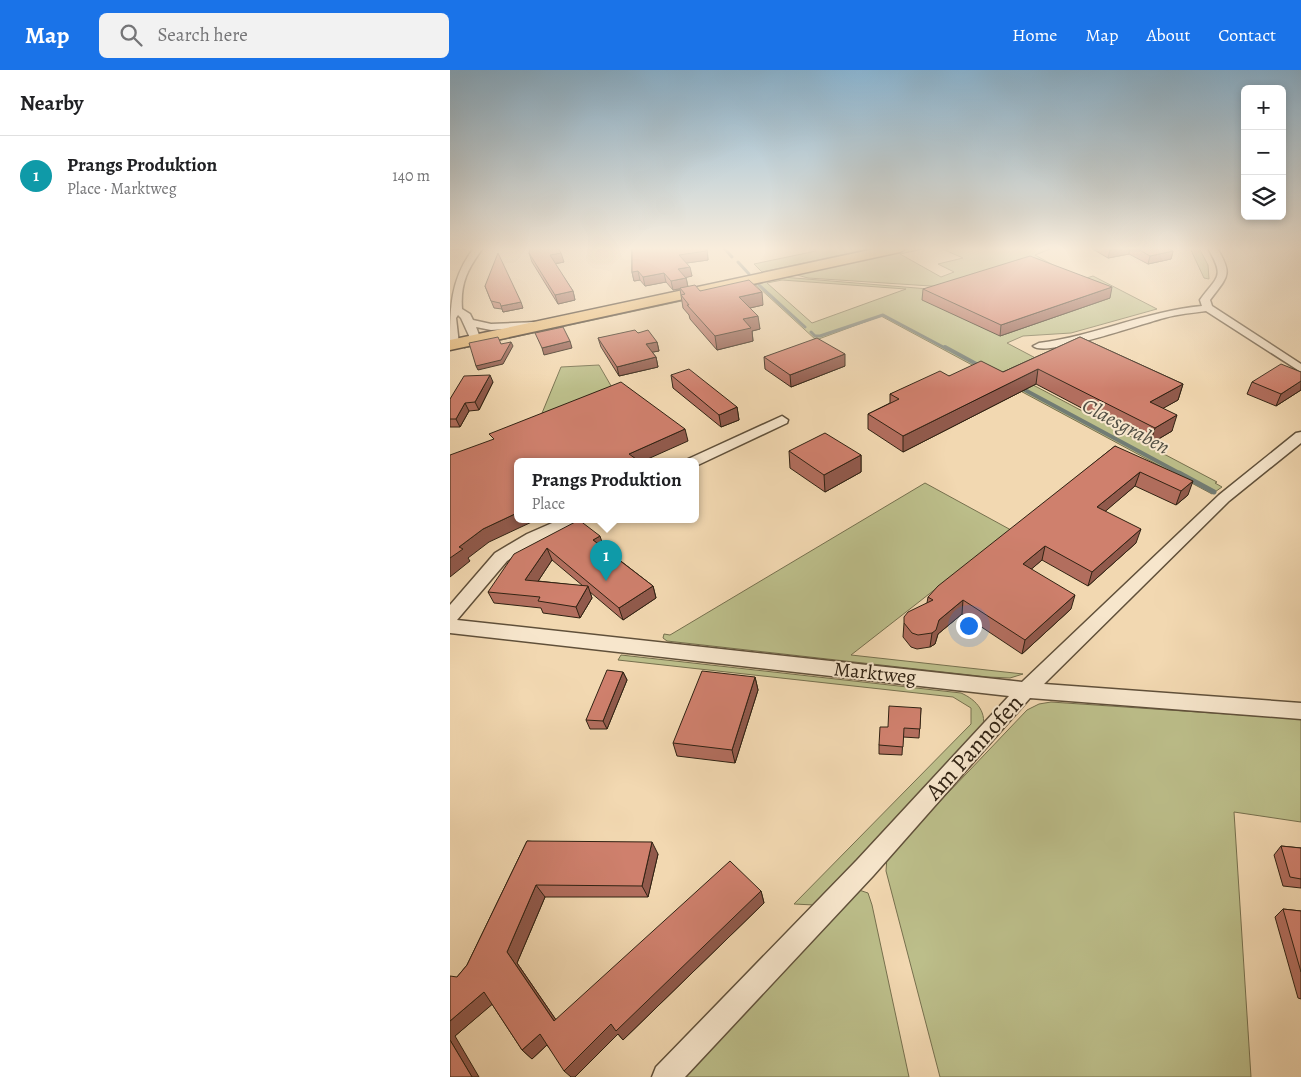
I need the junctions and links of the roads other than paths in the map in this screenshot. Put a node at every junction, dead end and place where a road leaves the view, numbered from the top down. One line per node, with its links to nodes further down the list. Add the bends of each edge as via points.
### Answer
1 (455, 295): 5 (street)
2 (681, 295): 7 (main road)
3 (1209, 295): 4 (street, via 1205,300)
4 (1208, 308): 10 (street, via 1177,311 1077,342); 11 (street)
5 (457, 310): 6 (street); 9 (street, via 451,318)
6 (469, 322): 7 (street, via 500,327); 8 (street)
7 (555, 322): 8 (main road)
8 (476, 340): 9 (main road)
9 (452, 345)
10 (1039, 346)
11 (1301, 370)
12 (782, 420): 14 (street)
13 (1301, 436): 18 (street, Am Pannofen, via 1224,498)
14 (699, 459)
15 (564, 523): 16 (street, via 501,557)
16 (450, 617)
17 (450, 626): 18 (street, Marktweg)
18 (1026, 690): 19 (street, Marktweg); 20 (street, Am Pannofen, via 865,868)
19 (1301, 711)
20 (666, 1077)

